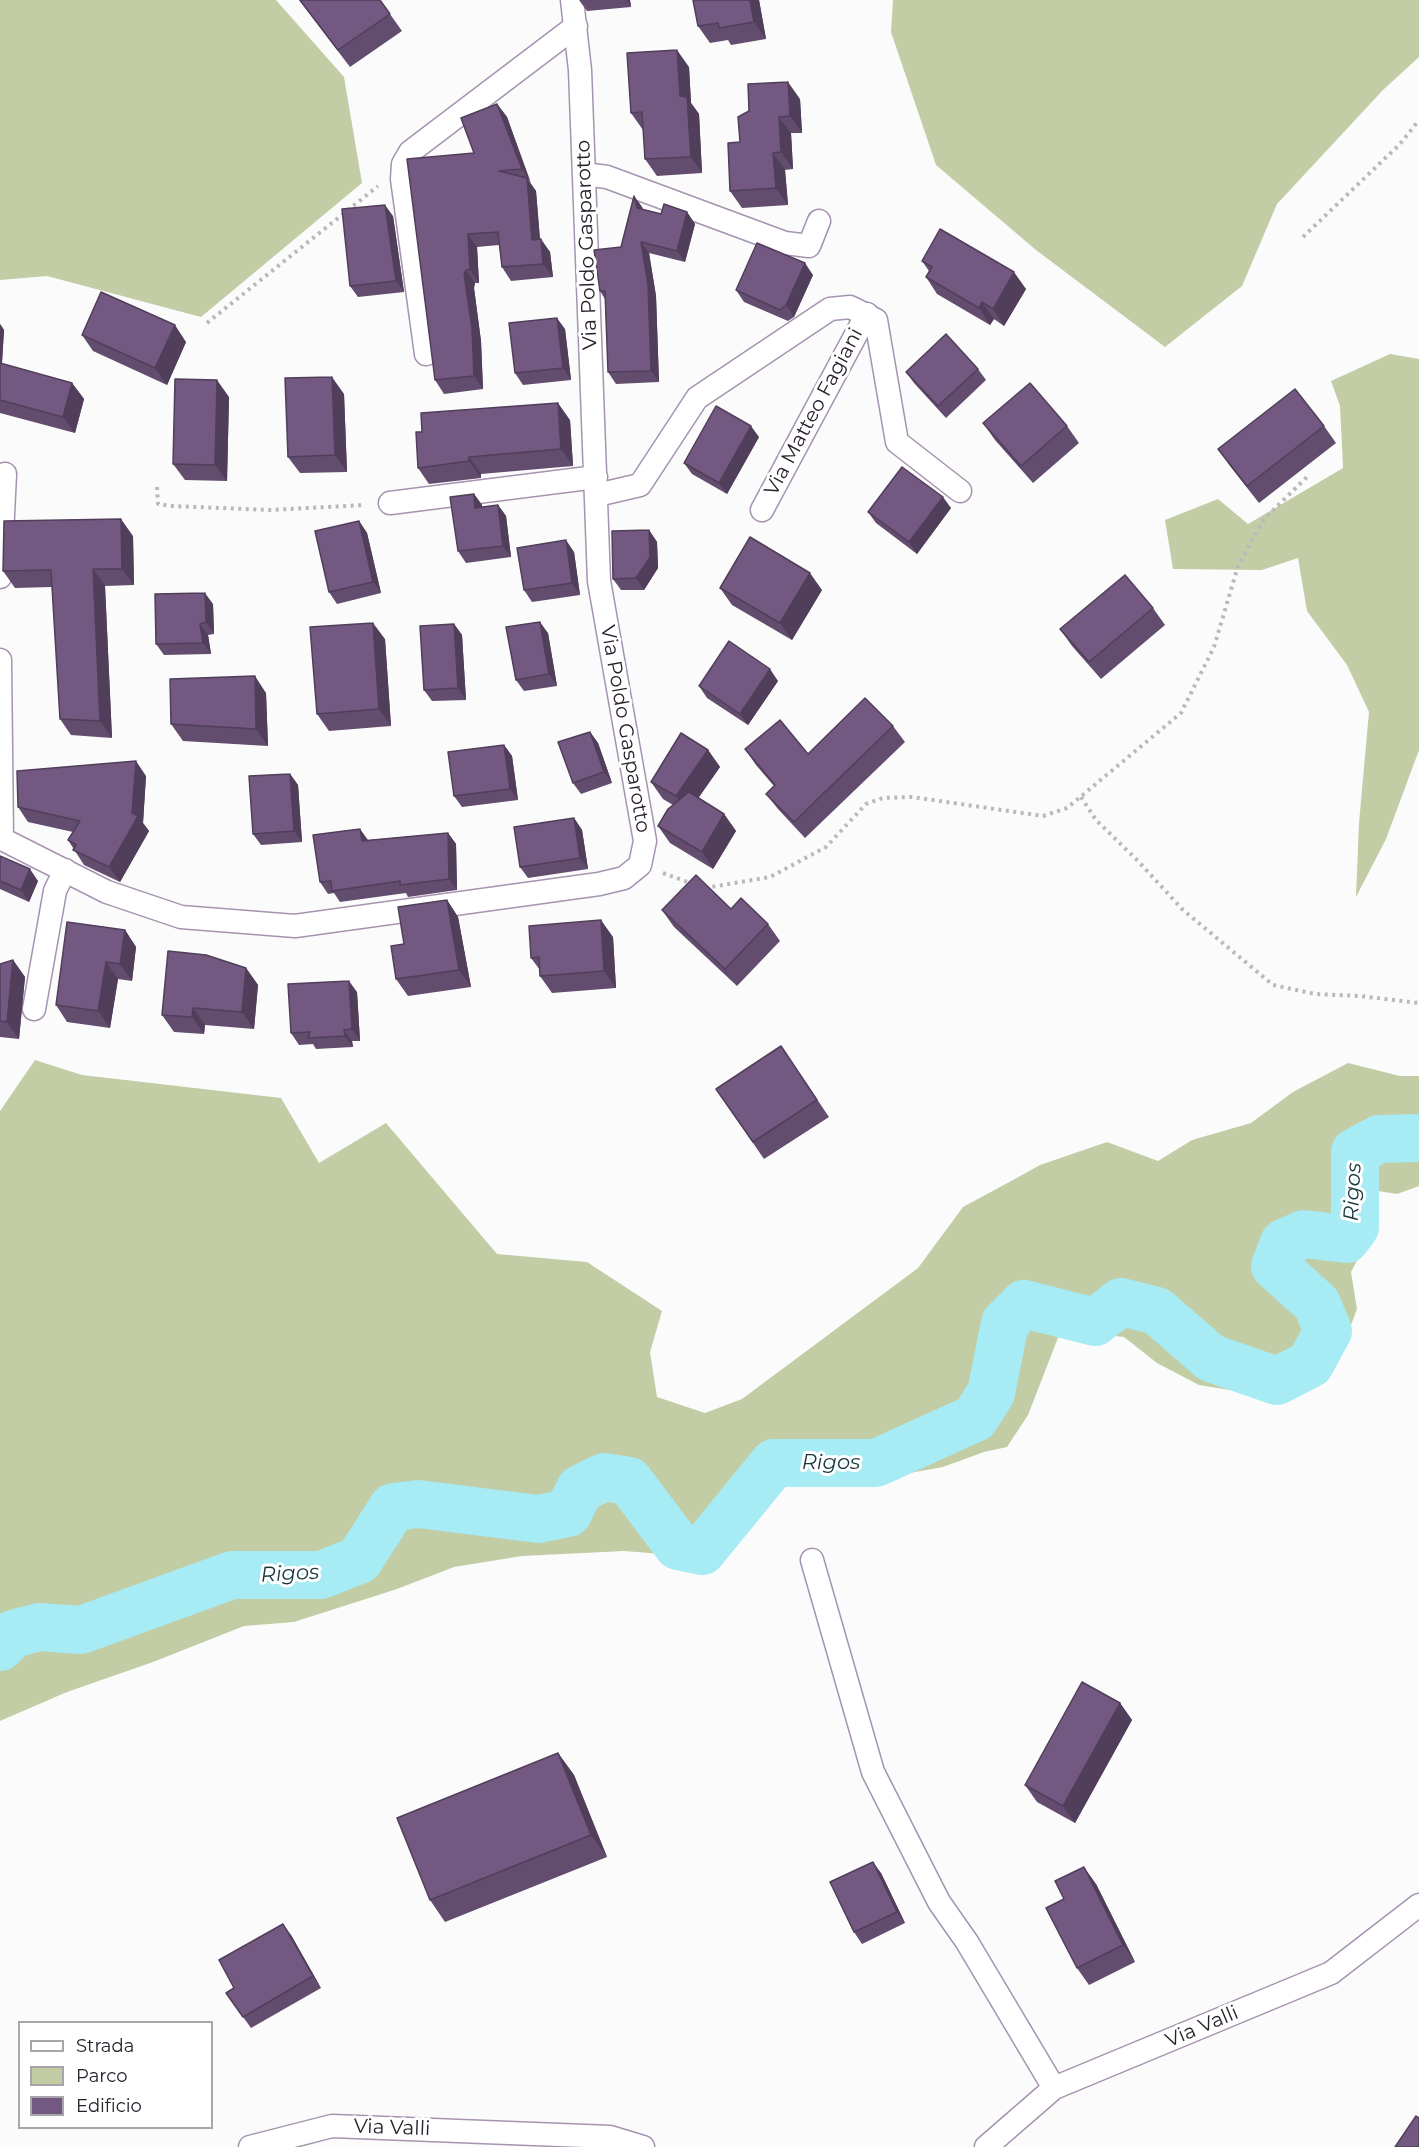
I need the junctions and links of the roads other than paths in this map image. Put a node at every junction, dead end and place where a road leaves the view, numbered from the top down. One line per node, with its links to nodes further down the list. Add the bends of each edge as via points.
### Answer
1 (572, 0): 2 (street, Via Poldo Gasparotto)
2 (576, 26): 3 (street, Via Poldo Gasparotto); 6 (street, via 410,152 403,164)
3 (584, 174): 4 (street, via 606,177 785,243 809,246); 8 (street, Via Poldo Gasparotto)
4 (819, 221)
5 (867, 314): 8 (street, Via Matteo Fagiani, via 850,307 830,309 697,398 640,485); 9 (street, Via Matteo Fagiani, via 876,320 880,332 897,442); 11 (street, Via Matteo Fagiani)
6 (426, 354)
7 (5, 474): 12 (street)
8 (596, 486): 10 (street, Via Matteo Fagiani); 15 (street, Via Poldo Gasparotto, via 599,581 645,842 640,865 624,878 295,926 181,917 107,892)
9 (960, 491)
10 (390, 503)
11 (762, 510)
12 (0, 577)
13 (0, 660): 14 (street)
14 (1, 838): 15 (street)
15 (65, 870): 16 (street, via 55,891)
16 (34, 1008)
17 (812, 1560): 19 (street, via 873,1772 939,1902)
18 (1419, 1905): 19 (street, Via Valli, via 1331,1973)
19 (1054, 2088): 22 (street, Via Valli)
20 (250, 2147): 21 (street, Via Valli, via 332,2126 610,2137)
21 (643, 2147)
22 (986, 2147)

